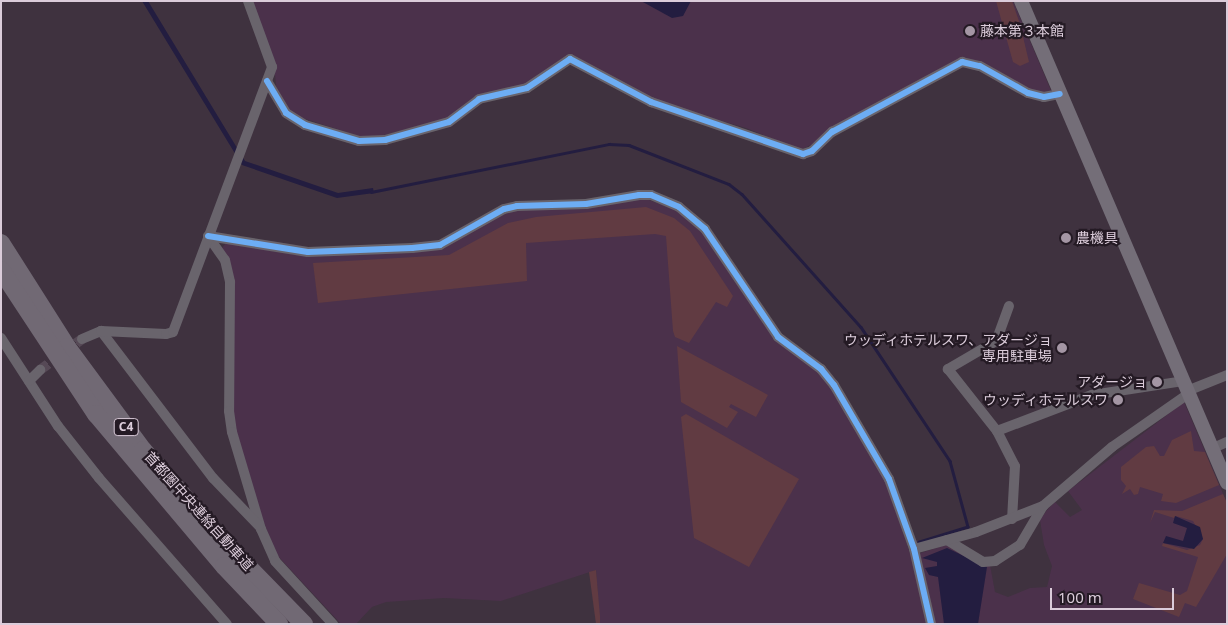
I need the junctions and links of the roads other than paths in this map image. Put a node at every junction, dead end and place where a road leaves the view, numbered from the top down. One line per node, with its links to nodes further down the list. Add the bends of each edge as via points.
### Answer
1 (248, 1): 3 (street, via 272,67)
2 (1021, 1): 4 (street)
3 (267, 80): 4 (street, via 280,106 293,119 359,141 385,140 449,122 479,99 527,88 570,59 651,102 803,154 812,151 832,132 962,62 980,66 1028,93); 5 (street)
4 (1060, 94): 15 (street)
5 (208, 236): 9 (street, via 173,332); 22 (street, via 225,260 230,282 229,411 232,432); 24 (street, via 308,252 412,248 440,245 504,209 517,206 586,204 640,195 662,199 696,219 778,337 821,369 834,385 889,479)
6 (1, 243): 27 (highway, 首都圏中央連絡自動車道 / C4, via 67,347 143,450 215,532)
7 (1, 270): 26 (highway, 首都圏中央連絡自動車道 / C4, via 54,354 102,421 224,566)
8 (1009, 306): 16 (street, via 996,341 948,369)
9 (101, 331): 11 (street); 22 (street, via 213,478)
10 (1, 338): 14 (street)
11 (82, 339)
12 (40, 370): 14 (street)
13 (1227, 375): 15 (street)
14 (29, 381): 25 (street, via 58,426 99,478)
15 (1186, 389): 16 (street, via 1092,395); 18 (street); 20 (street)
16 (997, 431): 21 (street, via 1015,466)
17 (1227, 442): 18 (street)
18 (1211, 448): 19 (street)
19 (1227, 483)
20 (1043, 506): 21 (street); 23 (street, via 1020,545 995,561 983,562)
21 (1012, 519): 23 (street)
22 (261, 529): 28 (street, via 276,561)
23 (947, 540): 24 (street)
24 (914, 550): 29 (street)
25 (226, 624)
26 (279, 624)
27 (304, 624)
28 (333, 624)
29 (930, 624)

